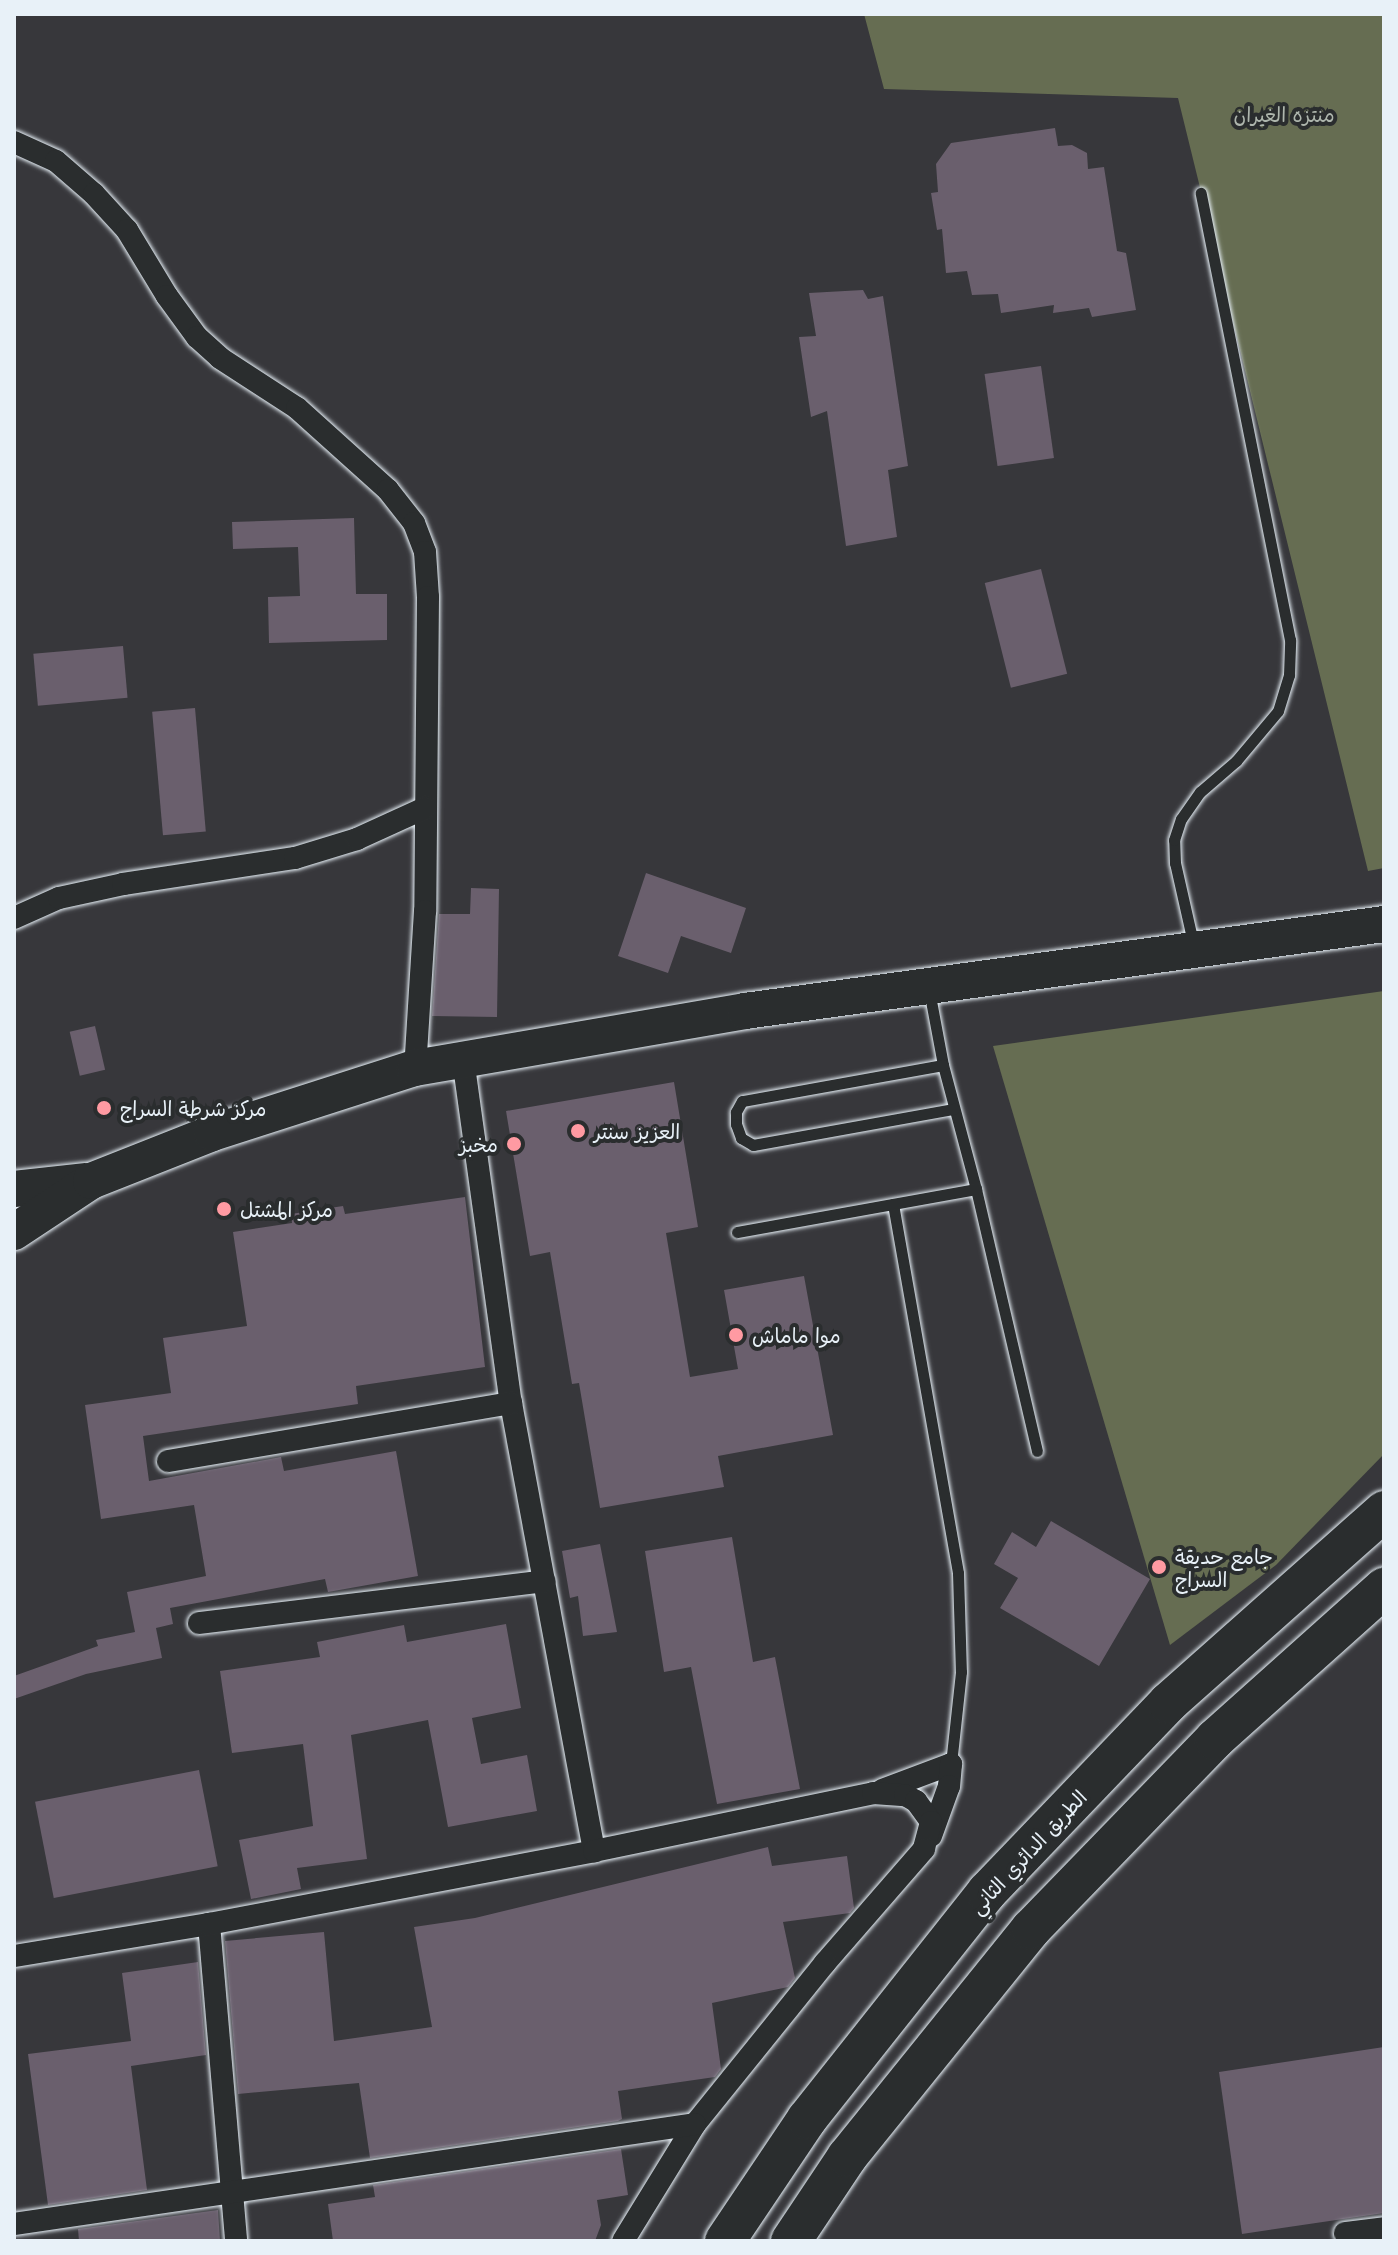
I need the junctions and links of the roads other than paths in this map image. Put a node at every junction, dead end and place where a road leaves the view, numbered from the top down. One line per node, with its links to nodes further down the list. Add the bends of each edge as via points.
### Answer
1 (14, 142): 3 (street, via 56,161 94,194 127,230 197,337 297,408 388,490 414,523 425,552 428,597)
2 (1201, 193): 6 (lane, via 1290,640 1289,675 1278,711 1236,761 1200,792 1174,840)
3 (425, 808): 4 (street, via 357,839 295,858 123,884 59,898); 10 (street)
4 (14, 918)
5 (1384, 924): 6 (main road)
6 (1194, 948): 7 (main road)
7 (929, 985): 8 (main road); 9 (lane)
8 (463, 1059): 10 (main road); 18 (street)
9 (943, 1065): 11 (lane); 11 (lane, via 742,1101 736,1124 741,1138 753,1145)
10 (415, 1068): 12 (main road, via 212,1133)
11 (954, 1109): 14 (lane)
12 (91, 1181): 13 (main road); 16 (main road)
13 (14, 1189)
14 (976, 1189): 15 (lane); 19 (lane)
15 (893, 1204): 17 (lane); 25 (lane, via 958,1573 961,1672)
16 (14, 1232)
17 (737, 1232)
18 (511, 1403): 20 (street); 22 (street)
19 (1037, 1451)
20 (168, 1461)
21 (1384, 1511): 38 (highway, الطريق الدائري الثاني, via 1168,1703 987,1892 807,2119)
22 (544, 1581): 24 (street); 28 (street)
23 (1384, 1588): 39 (highway, via 1215,1739 1031,1929 847,2157)
24 (199, 1623)
25 (951, 1764): 26 (street); 27 (street, via 943,1807)
26 (873, 1793): 27 (street, via 916,1801 931,1822); 28 (street)
27 (924, 1849): 31 (street)
28 (594, 1851): 29 (street)
29 (209, 1924): 30 (street); 32 (street)
30 (14, 1956)
31 (695, 2124): 32 (street); 37 (street)
32 (233, 2190): 33 (street); 36 (street)
33 (14, 2224)
34 (1384, 2228): 35 (street)
35 (1345, 2233)
36 (236, 2241)
37 (623, 2241)
38 (725, 2241)
39 (791, 2241)

